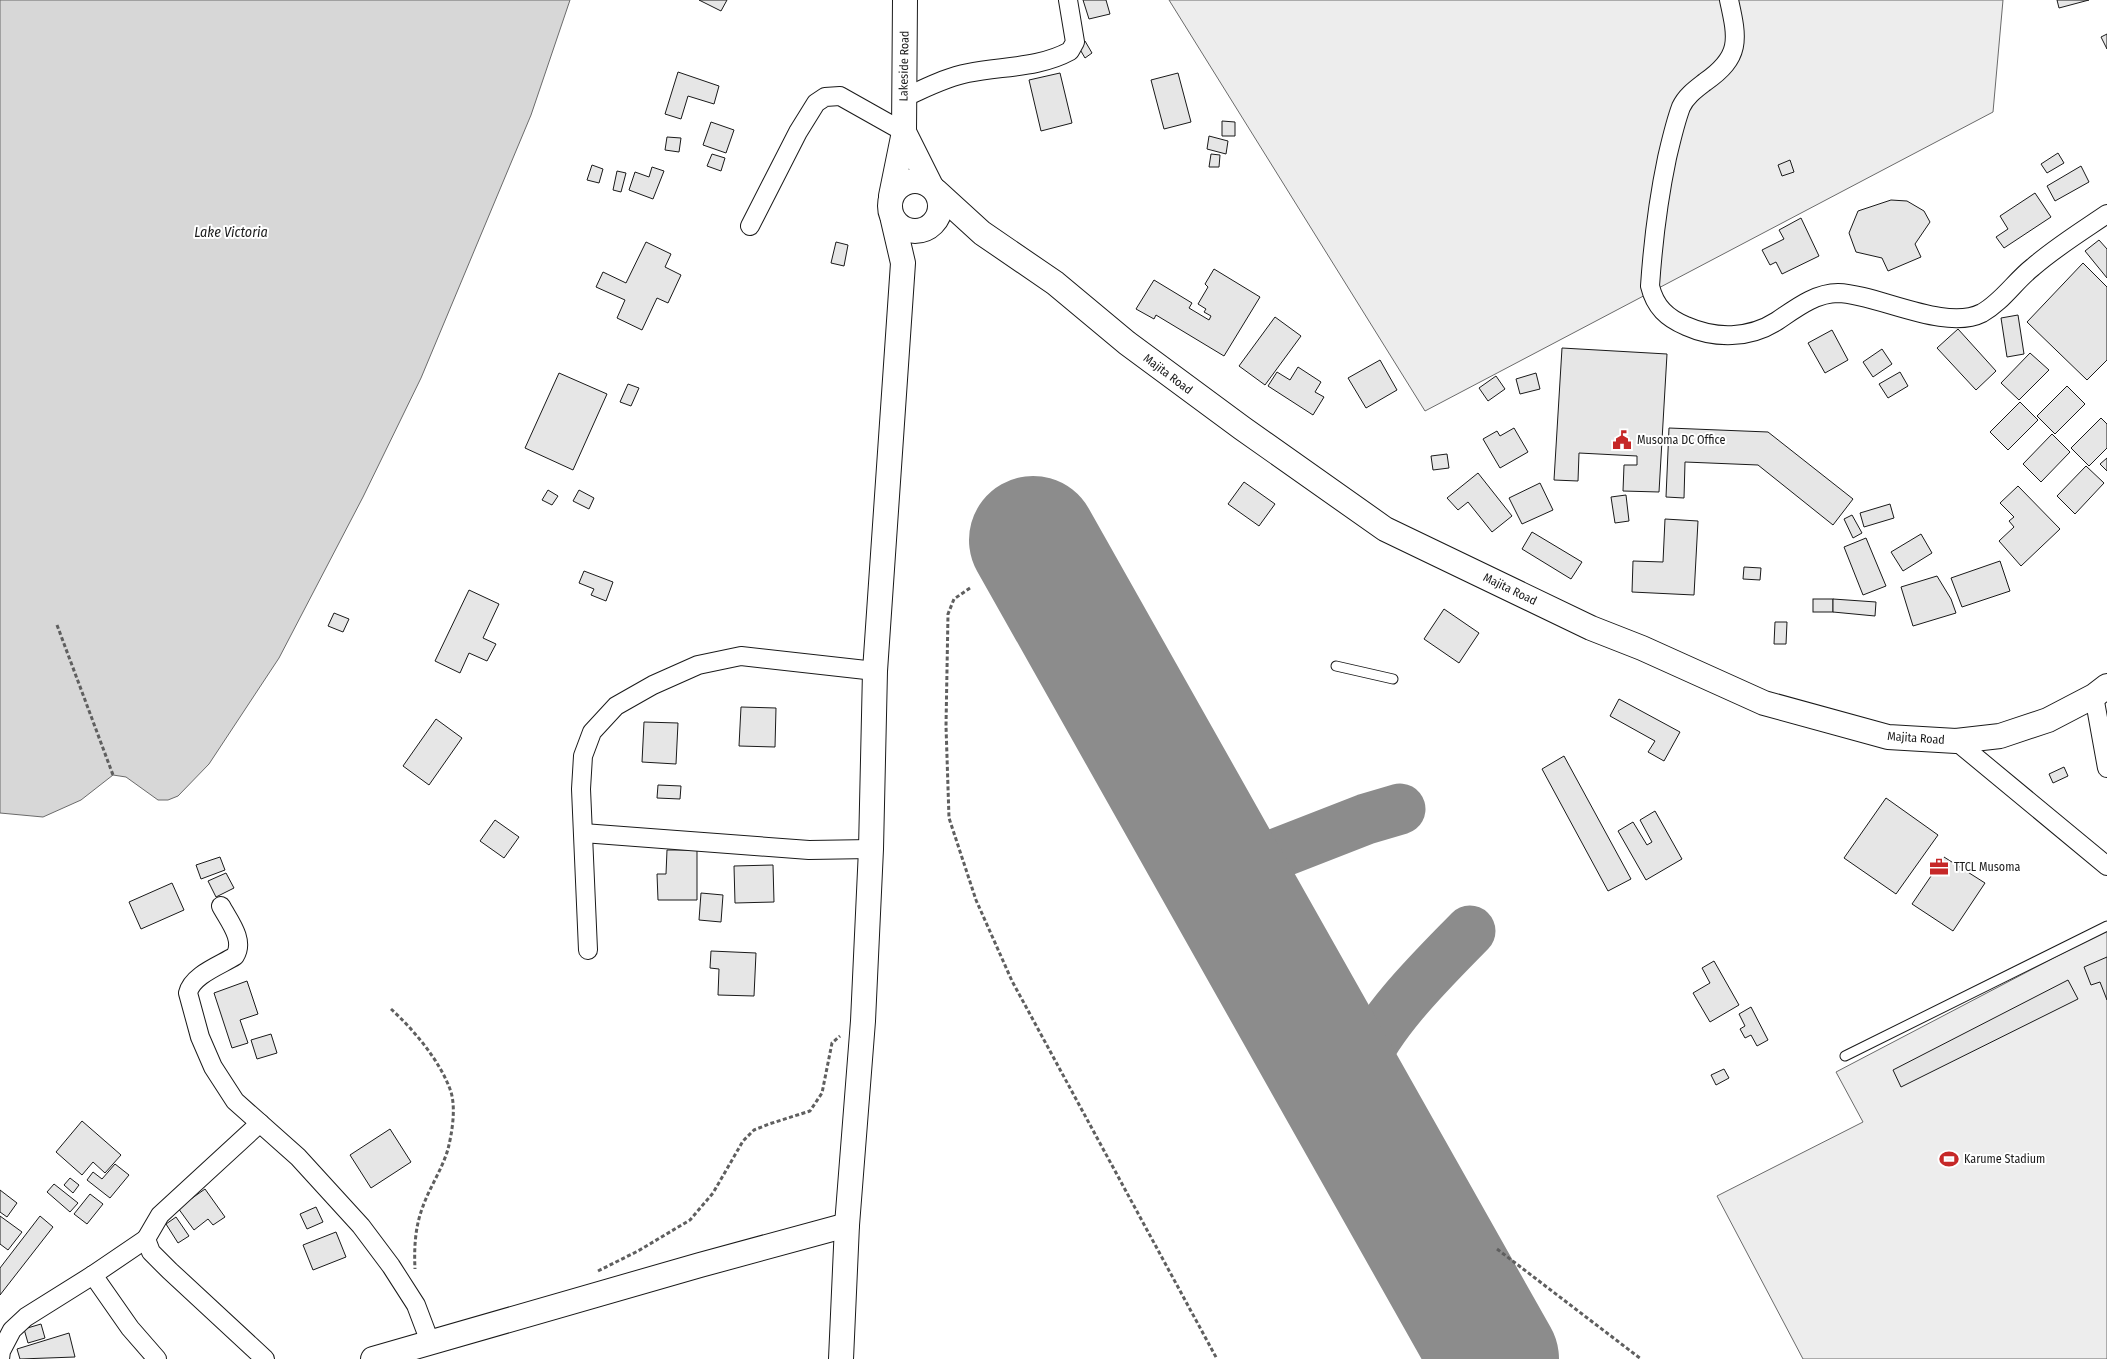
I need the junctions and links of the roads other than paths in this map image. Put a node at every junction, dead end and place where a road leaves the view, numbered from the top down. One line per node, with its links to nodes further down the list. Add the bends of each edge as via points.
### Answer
1 (905, 0): 4 (main road, Lakeside Road)
2 (1068, 0): 4 (street, via 1075,42 1070,51 1048,60 965,73)
3 (1728, 0): 8 (street, via 1733,17 1733,55 1682,104 1656,215 1650,286 1662,312 1674,321 1702,333 1733,336 1755,332 1817,297 1836,293 1900,309 1966,317 1982,313 2031,268)
4 (904, 98): 5 (main road, Lakeside Road)
5 (904, 132): 6 (main road); 7 (main road, Lakeside Road); 10 (street, via 840,96 825,97 816,102)
6 (934, 189): 7 (main road, via 921,181 909,182 898,187); 11 (main road, via 941,202 940,213); 12 (main road)
7 (891, 196): 9 (main road, via 889,208)
8 (2106, 216)
9 (893, 220): 11 (main road, via 910,232); 13 (main road)
10 (750, 226)
11 (928, 227): 12 (main road); 13 (main road)
12 (982, 233): 18 (main road, Majita Road, via 1055,283 1127,342 1242,428 1385,529 1591,628 1764,703 1888,737)
13 (903, 263): 15 (main road)
14 (1336, 666): 16 (lane)
15 (875, 671): 20 (street, via 741,656 698,665 653,685 616,706 592,732 583,756); 21 (main road)
16 (1394, 678)
17 (2100, 691): 18 (main road, Majita Road, via 2048,720 2000,736); 19 (street)
18 (1956, 741): 22 (street)
19 (2107, 768)
20 (583, 833): 21 (street, via 810,850); 25 (street)
21 (871, 849): 28 (main road, via 863,1021)
22 (2107, 866)
23 (221, 906): 27 (street, via 237,937 238,951 198,978 188,993 200,1037 213,1067 235,1101)
24 (2107, 926): 26 (lane)
25 (588, 950)
26 (1845, 1056)
27 (260, 1123): 29 (street, via 160,1215); 31 (street, via 298,1157 361,1226 416,1304)
28 (847, 1225): 31 (main road); 36 (main road)
29 (146, 1239): 30 (street); 34 (street, via 150,1252)
30 (93, 1275): 32 (street, via 44,1305 12,1330 1,1350); 33 (street, via 130,1328)
31 (430, 1342): 35 (main road)
32 (0, 1359)
33 (157, 1359)
34 (265, 1359)
35 (373, 1359)
36 (841, 1359)

